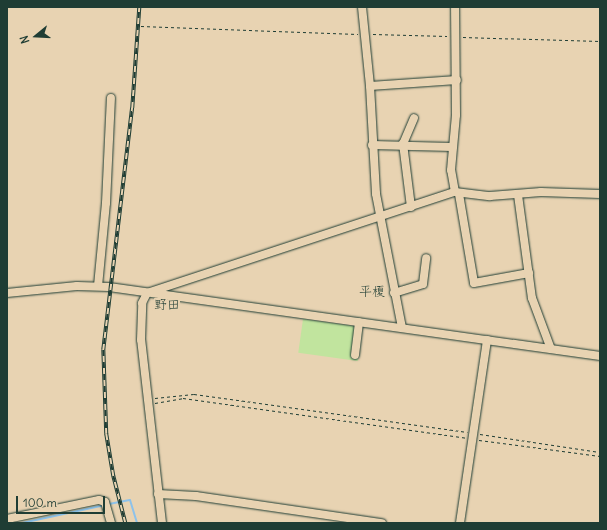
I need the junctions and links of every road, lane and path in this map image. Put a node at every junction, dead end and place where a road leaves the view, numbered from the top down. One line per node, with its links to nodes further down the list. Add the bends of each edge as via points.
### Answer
1 (362, 7): 4 (street)
2 (455, 7): 5 (street)
3 (141, 26): 4 (path)
4 (364, 34): 5 (path); 8 (street)
5 (454, 36): 6 (path); 7 (street)
6 (600, 41)
7 (457, 80): 8 (street); 13 (street)
8 (370, 86): 11 (street)
9 (110, 98): 21 (street, via 106,203)
10 (414, 118): 12 (street)
11 (372, 145): 12 (street); 18 (street)
12 (404, 147): 13 (street); 17 (street)
13 (452, 147): 14 (street, via 452,170)
14 (457, 193): 16 (street); 17 (street); 20 (street, via 474,283)
15 (600, 194): 16 (street, via 541,192)
16 (518, 195): 20 (street)
17 (411, 207): 18 (street)
18 (379, 217): 23 (street); 24 (street)
19 (426, 258): 24 (street, via 423,284)
20 (529, 274): 28 (street, via 532,298)
21 (98, 286): 22 (street); 23 (street)
22 (7, 293)
23 (147, 293): 25 (street); 31 (street, via 142,304 140,340)
24 (394, 293): 26 (street)
25 (359, 322): 26 (street); 29 (street)
26 (402, 328): 27 (street)
27 (487, 340): 28 (street); 32 (street)
28 (550, 349): 30 (street)
29 (355, 355)
30 (600, 356)
31 (148, 402): 32 (path, via 183,398); 32 (path, via 194,394); 35 (street)
32 (473, 436): 33 (path); 34 (path); 40 (street)
33 (600, 452)
34 (600, 456)
35 (158, 494): 38 (street); 39 (street, via 196,496)
36 (7, 519): 37 (street, via 99,500 105,502)
37 (111, 523)
38 (162, 523)
39 (382, 523)
40 (460, 523)

